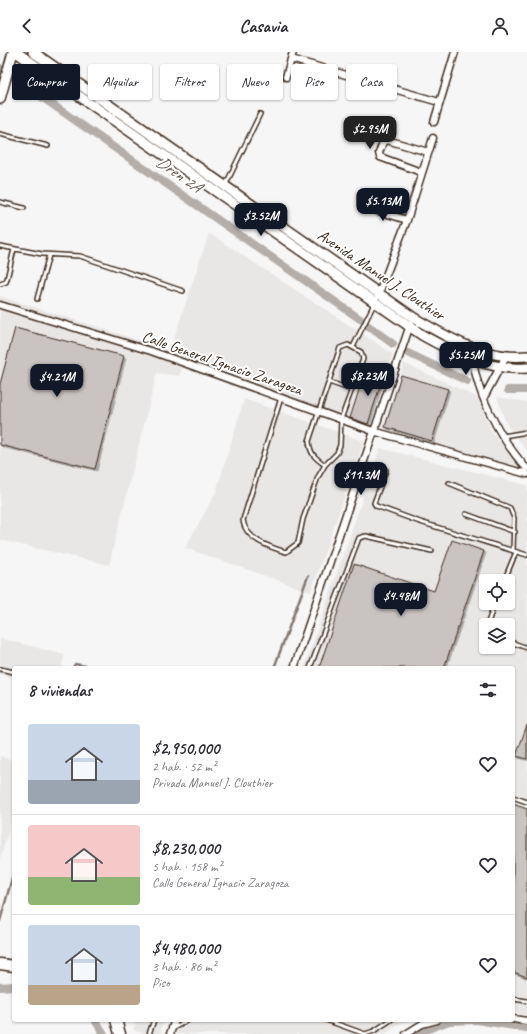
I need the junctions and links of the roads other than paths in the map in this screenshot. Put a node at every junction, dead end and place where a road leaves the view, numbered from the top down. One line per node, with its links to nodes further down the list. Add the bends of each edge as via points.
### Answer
1 (33, 52): 16 (main road, Avenida Manuel J. Clouthier)
2 (293, 52): 5 (street)
3 (455, 52): 8 (street)
4 (14, 54): 7 (main road); 17 (main road, Avenida Manuel J. Clouthier)
5 (291, 59): 6 (street); 8 (street)
6 (286, 77)
7 (0, 99)
8 (439, 102): 10 (street)
9 (260, 114): 16 (lane)
10 (434, 122)
11 (0, 134): 13 (lane)
12 (432, 138): 14 (street)
13 (48, 146)
14 (428, 152): 15 (street); 15 (street, via 387,140 383,142 379,152 380,157)
15 (421, 172): 21 (street)
16 (225, 186): 17 (lane); 27 (main road, Avenida Manuel J. Clouthier)
17 (220, 195): 29 (main road, Avenida Manuel J. Clouthier)
18 (0, 202): 20 (lane)
19 (365, 207): 21 (street)
20 (24, 208)
21 (407, 220): 27 (street)
22 (0, 246): 23 (lane)
23 (14, 249): 24 (lane); 25 (lane, via 7,280)
24 (49, 255): 26 (lane, via 80,256); 28 (lane)
25 (0, 284)
26 (183, 292)
27 (379, 294): 29 (street); 31 (main road, Avenida Manuel J. Clouthier)
28 (37, 299)
29 (375, 303): 32 (main road, Avenida Manuel J. Clouthier); 33 (lane)
30 (0, 305): 43 (street, Calle General Ignacio Zaragoza, via 151,351)
31 (414, 318): 32 (street); 34 (main road, Avenida Manuel J. Clouthier)
32 (410, 327): 37 (main road, Avenida Manuel J. Clouthier); 46 (street)
33 (354, 347): 40 (lane, via 346,345 340,348); 41 (lane, via 363,356)
34 (472, 348): 35 (main road, Avenida Manuel J. Clouthier); 37 (street)
35 (506, 356): 36 (main road, Avenida Manuel J. Clouthier); 38 (street)
36 (527, 356)
37 (472, 360): 38 (main road, Avenida Manuel J. Clouthier); 42 (street, via 476,379)
38 (502, 367): 39 (main road, Avenida Manuel J. Clouthier); 42 (street)
39 (527, 368)
40 (329, 382): 41 (lane); 44 (lane)
41 (352, 390): 45 (lane)
42 (484, 397): 48 (street)
43 (281, 398): 44 (street, Calle General Ignacio Zaragoza); 49 (lane, via 243,520 247,532 269,547 286,552 295,547 309,499)
44 (320, 411): 45 (street, Calle General Ignacio Zaragoza); 49 (lane, via 309,441 312,456)
45 (341, 419): 46 (street, Calle General Ignacio Zaragoza); 49 (lane, via 340,445 337,453)
46 (373, 431): 52 (street, Calle General Ignacio Zaragoza); 62 (street)
47 (527, 432): 48 (lane)
48 (503, 436): 50 (street)
49 (325, 465)
50 (527, 468)
51 (386, 470): 56 (lane, via 374,503 376,506)
52 (527, 474)
53 (449, 483): 55 (lane, via 510,508)
54 (466, 514): 55 (lane)
55 (515, 532): 56 (lane)
56 (514, 551): 58 (lane); 59 (lane)
57 (432, 552): 63 (lane, via 366,536 359,538)
58 (527, 555)
59 (506, 574)
60 (515, 644): 61 (lane)
61 (527, 648)
62 (295, 666)
63 (311, 666)
64 (0, 669): 65 (lane)
65 (12, 672)
66 (515, 798): 67 (lane)
67 (527, 802)
68 (0, 964): 69 (main road)
69 (12, 966)
70 (515, 1000): 71 (lane)
71 (527, 1001)
72 (515, 1019): 73 (street)
73 (527, 1021)
74 (117, 1022): 82 (main road)
75 (153, 1022): 83 (lane)
76 (174, 1022): 81 (street)
77 (185, 1022): 81 (lane)
78 (332, 1022): 79 (lane, via 365,1034)
79 (386, 1022)
80 (430, 1022): 84 (street)
81 (171, 1032)
82 (120, 1034)
83 (149, 1034)
84 (406, 1034)

